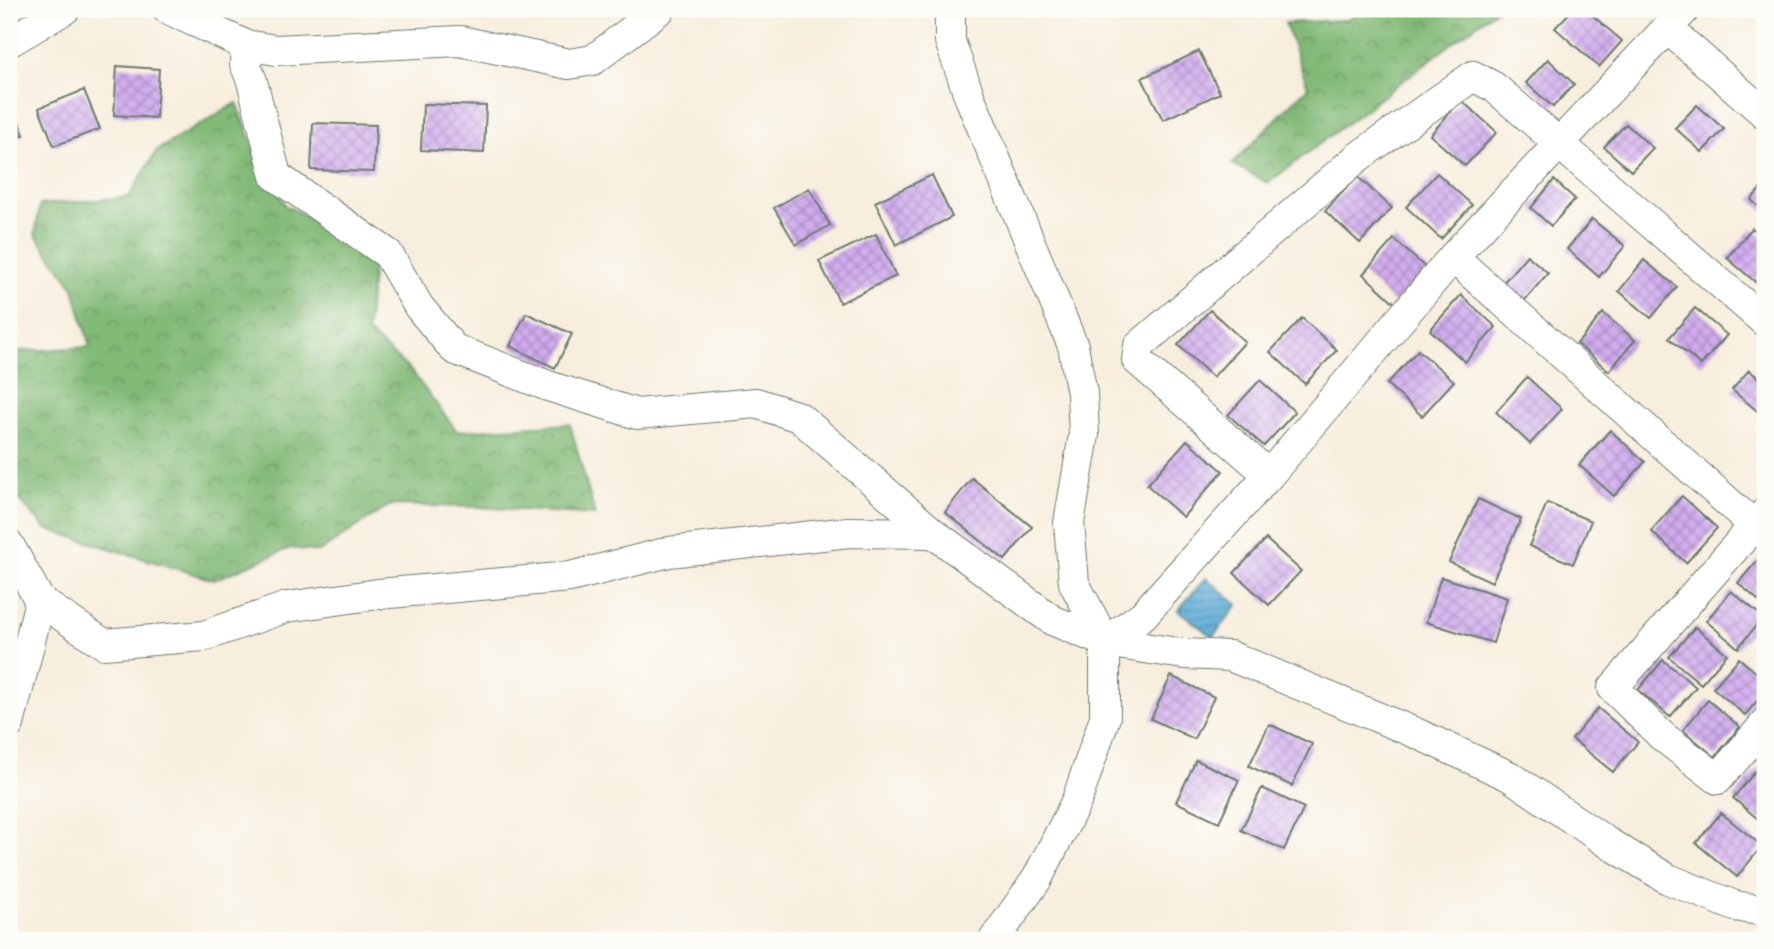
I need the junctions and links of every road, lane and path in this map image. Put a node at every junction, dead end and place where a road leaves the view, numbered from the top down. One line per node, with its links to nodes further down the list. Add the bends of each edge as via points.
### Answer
1 (65, 9): 6 (street)
2 (168, 9): 7 (street)
3 (660, 9): 7 (street, via 593,60 569,64 460,41 276,50)
4 (950, 9): 17 (street, via 950,41 970,98 1073,345 1084,435 1069,523 1074,583)
5 (1676, 18): 8 (street); 9 (street)
6 (9, 42)
7 (245, 45): 14 (street, via 245,64 276,176 388,254 419,307 454,349 637,414 756,403 799,417)
8 (1765, 114)
9 (1559, 143): 10 (street); 11 (street); 12 (street, via 1494,87 1473,76 1358,158 1139,346 1138,360)
10 (1453, 257): 12 (street); 13 (street)
11 (1765, 322)
12 (1269, 475): 17 (street, via 1143,615)
13 (1762, 525): 19 (street, via 1613,688 1662,737 1718,779)
14 (933, 533): 16 (street, via 849,532 669,552 570,578 378,594 287,607 191,637 104,643); 17 (street, via 1052,620)
15 (9, 545): 16 (street)
16 (40, 601): 18 (street)
17 (1105, 642): 20 (street, via 1230,656 1511,777 1668,879 1735,906); 21 (street, via 1105,717 1077,800 1037,879)
18 (9, 724)
19 (1765, 724)
20 (1765, 911)
21 (995, 940)

